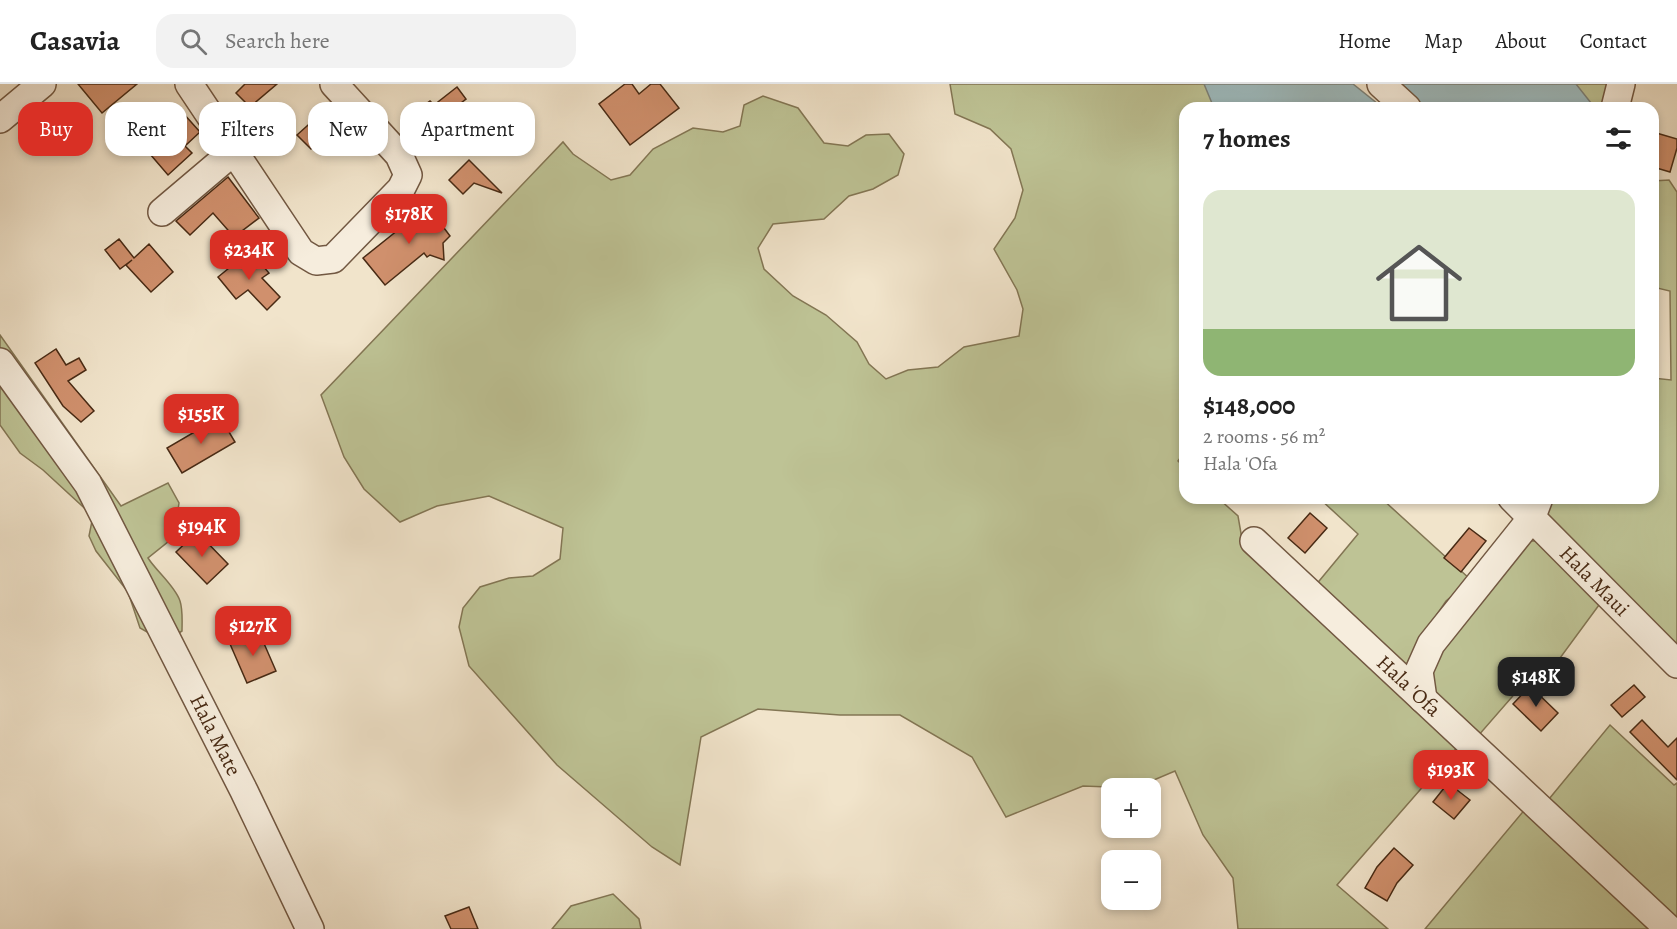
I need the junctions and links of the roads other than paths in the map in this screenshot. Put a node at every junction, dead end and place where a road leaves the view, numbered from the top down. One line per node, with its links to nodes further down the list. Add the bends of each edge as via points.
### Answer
1 (42, 84): 9 (street)
2 (189, 84): 6 (street)
3 (334, 84): 11 (street, via 399,155 408,175 401,189 333,259 316,261 301,252)
4 (1381, 84): 7 (street)
5 (1621, 84): 8 (street)
6 (201, 102)
7 (1400, 102)
8 (1616, 102)
9 (0, 119)
10 (228, 156): 12 (street)
11 (237, 156)
12 (162, 212)
13 (0, 362): 18 (street, Hala Mate, via 88,484)
14 (1535, 508): 16 (street, Hala Maui); 17 (street, via 1431,644 1419,671)
15 (1254, 541): 17 (street, Hala 'Ofa)
16 (1677, 664)
17 (1423, 699): 19 (street, Hala 'Ofa)
18 (310, 929)
19 (1669, 929)

